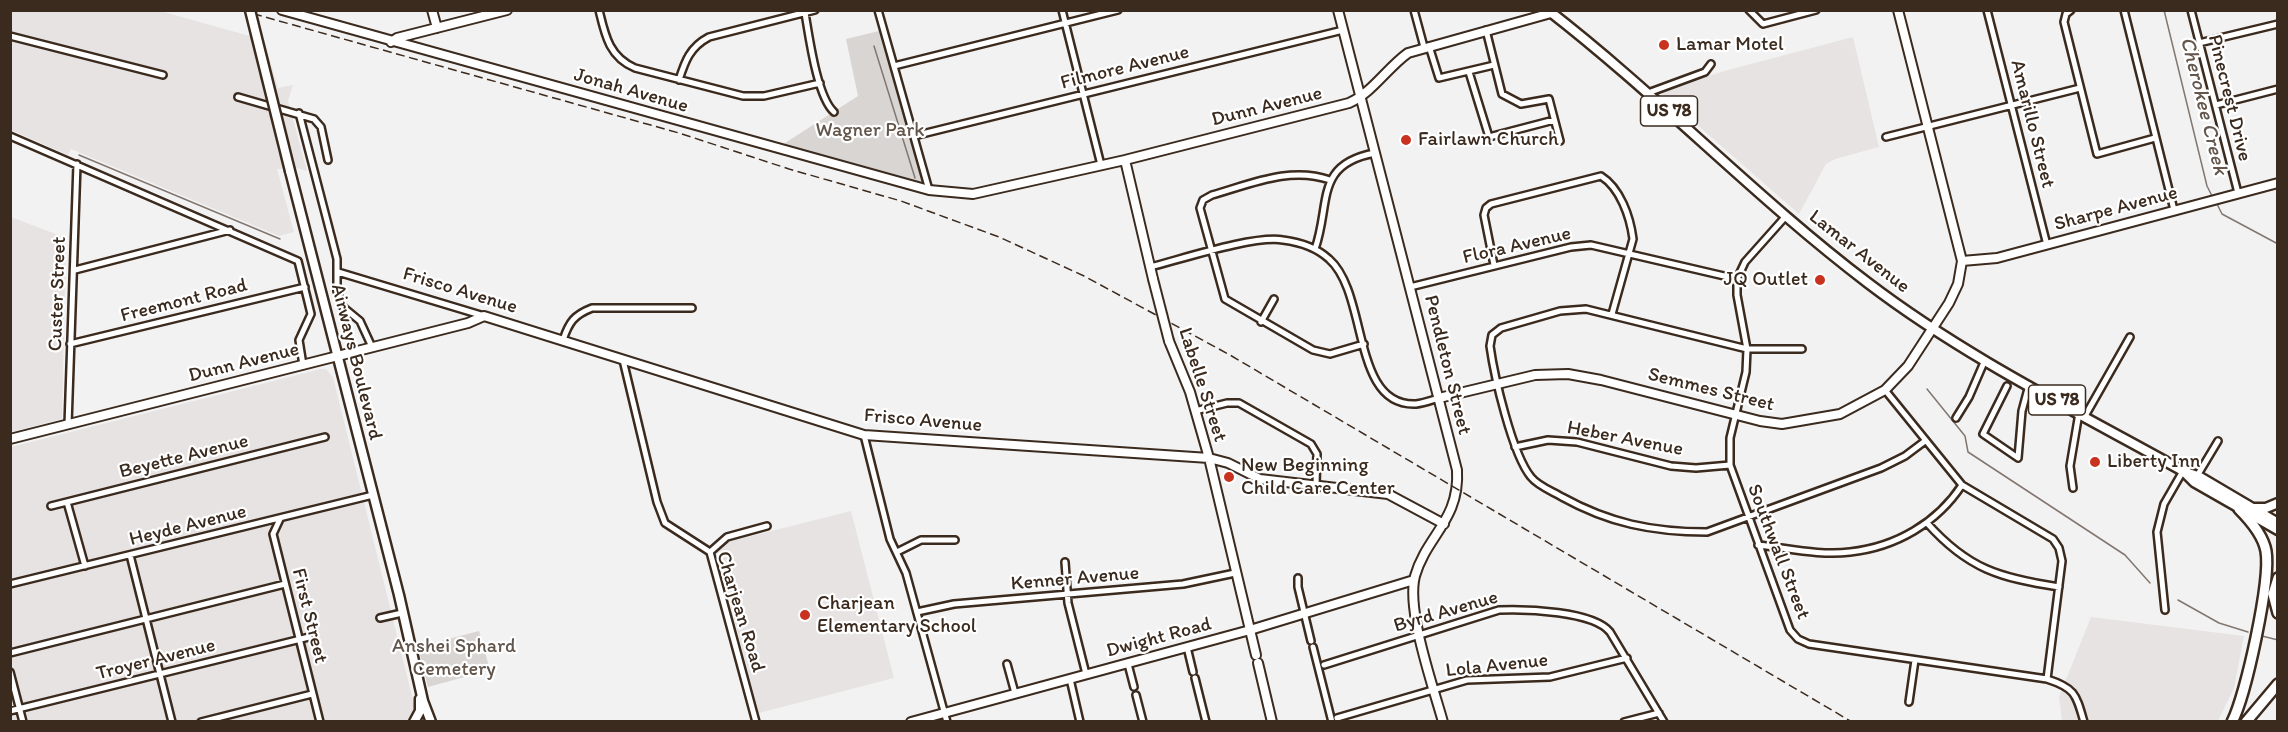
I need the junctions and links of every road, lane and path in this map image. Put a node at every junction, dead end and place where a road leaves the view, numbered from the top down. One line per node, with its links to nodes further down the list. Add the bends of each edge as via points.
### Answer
1 (250, 10): 92 (main road, Airways Boulevard, bridge)
2 (282, 10): 27 (street, Jonah Avenue)
3 (432, 10): 23 (street)
4 (507, 10): 23 (street)
5 (599, 10): 35 (street, via 608,44 620,60)
6 (815, 10): 20 (street)
7 (878, 10): 32 (street)
8 (1062, 10): 21 (street)
9 (1118, 10): 21 (street)
10 (1338, 10): 24 (street, Pendleton Street)
11 (1414, 10): 29 (street)
12 (1749, 10): 13 (street, via 1763,24)
13 (1816, 10)
14 (1898, 10): 48 (street, Semmes Street)
15 (1987, 10): 44 (street, Amarillo Street)
16 (2071, 10): 37 (street, via 2064,22)
17 (2124, 10): 52 (street)
18 (2192, 10): 28 (street, Pinecrest Drive)
19 (1549, 12): 25 (street); 39 (main road, Lamar Avenue / US 78)
20 (805, 13): 35 (street, via 703,40 688,55); 36 (street)
21 (1065, 24): 32 (street); 40 (street)
22 (2277, 24): 28 (street)
23 (436, 28): 27 (street)
24 (1343, 30): 40 (street, Filmore Avenue); 42 (street, Pendleton Street)
25 (1486, 30): 29 (street); 31 (street)
26 (10, 36): 34 (street)
27 (391, 42): 61 (street, Jonah Avenue)
28 (2199, 43): 43 (street, Pinecrest Drive)
29 (1426, 46): 33 (street, via 1439,78); 42 (street, via 1393,64)
30 (1712, 64): 39 (street, via 1705,72)
31 (1494, 65): 33 (street); 47 (street, via 1507,99 1526,104 1549,99)
32 (894, 66): 50 (street)
33 (1469, 72): 47 (street, via 1489,137)
34 (163, 75)
35 (679, 80): 36 (street, via 750,97)
36 (820, 83): 45 (street, via 827,105)
37 (2080, 88): 44 (street); 52 (street, via 2097,153)
38 (2277, 89): 43 (street)
39 (1648, 93): 65 (main road, Lamar Avenue / US 78)
40 (1083, 94): 50 (street, Filmore Avenue); 58 (street)
41 (238, 97): 46 (street)
42 (1360, 98): 54 (street, Pendleton Street); 56 (street, Dunn Avenue)
43 (2216, 105): 62 (street, Pinecrest Drive)
44 (2012, 106): 48 (street); 67 (street, Amarillo Street)
45 (834, 112)
46 (299, 113): 55 (street, via 319,123); 75 (street, Airways Boulevard)
47 (1554, 120): 53 (street)
48 (1928, 128): 51 (street); 71 (street, Semmes Street)
49 (10, 136): 57 (street)
50 (914, 136): 61 (street)
51 (1886, 136)
52 (2155, 138): 64 (street)
53 (1560, 141)
54 (1375, 153): 59 (street, via 1349,161); 78 (street, Pendleton Street)
55 (328, 160)
56 (1125, 160): 58 (street, Dunn Avenue); 73 (street, Labelle Street)
57 (77, 164): 66 (street); 74 (street, Custer Street)
58 (1101, 165): 63 (street, Dunn Avenue)
59 (1330, 180): 68 (street); 69 (street, via 1296,173 1203,200 1200,208)
60 (2277, 183): 62 (street, Sharpe Avenue)
61 (929, 190): 63 (street, Jonah Avenue)
62 (2238, 193): 64 (street, Sharpe Avenue)
63 (973, 194)
64 (2174, 210): 67 (street, Sharpe Avenue)
65 (1787, 216): 76 (street, via 1745,262); 84 (main road, Lamar Avenue / US 78, via 1870,285)
66 (230, 230): 74 (street); 77 (street, Airways Boulevard, via 297,261)
67 (2047, 245): 71 (street, Sharpe Avenue, via 1997,258)
68 (1315, 249): 69 (street, via 1282,239 1261,239); 88 (street, via 1330,259 1352,295)
69 (1212, 252): 73 (street); 83 (street, via 1225,299)
70 (1628, 252): 72 (street, Flora Avenue, via 1591,245); 72 (street, via 1632,226 1611,183 1600,176 1485,208); 76 (street, Flora Avenue); 81 (street)
71 (1962, 261): 84 (street, Semmes Street, via 1957,287)
72 (1494, 265): 78 (street, Flora Avenue)
73 (1150, 267): 101 (street, Labelle Street, bridge, via 1169,341)
74 (75, 270): 87 (street, Custer Street)
75 (338, 272): 82 (street, Frisco Avenue); 89 (street, Airways Boulevard, via 336,280 343,307 360,321)
76 (1737, 279): 90 (street, Southwall Street)
77 (305, 287): 87 (street, Freemont Road); 95 (street, Airways Boulevard, via 311,314 298,340)
78 (1410, 287): 100 (street, Pendleton Street)
79 (1274, 299): 83 (street)
80 (692, 308): 86 (street, via 592,308 569,321)
81 (1612, 314): 90 (street); 96 (street, via 1569,309 1501,328 1492,335 1490,346)
82 (484, 316): 86 (street, Frisco Avenue); 89 (street, Dunn Avenue)
83 (1261, 322): 88 (street, via 1313,350 1330,354)
84 (1932, 328): 94 (main road, Lamar Avenue / US 78); 99 (street, Semmes Street, via 1908,366)
85 (2130, 337): 103 (street)
86 (563, 340): 93 (street, Frisco Avenue)
87 (70, 344): 105 (street, Custer Street)
88 (1364, 344): 100 (street, via 1370,372 1380,391 1396,400 1416,404)
89 (372, 347): 92 (street, Dunn Avenue)
90 (1747, 349): 91 (street); 102 (street, Southwall Street)
91 (1802, 349)
92 (337, 356): 95 (street, Dunn Avenue); 119 (main road, Airways Boulevard)
93 (623, 358): 106 (street, Frisco Avenue); 133 (street, Charjean Road, via 665,523)
94 (1985, 360): 97 (main road, Lamar Avenue / US 78); 104 (street)
95 (303, 365): 105 (street, Dunn Avenue)
96 (1498, 382): 100 (street, Semmes Street); 102 (street, Semmes Street, via 1568,374); 111 (street)
97 (2029, 385): 98 (street, via 2022,411 2018,458 1983,434); 103 (main road, Lamar Avenue / US 78)
98 (2007, 386)
99 (1885, 390): 102 (street, Semmes Street, via 1840,414 1814,421 1782,424); 109 (street)
100 (1439, 398): 128 (street, Pendleton Street, via 1458,484 1454,505)
101 (1195, 411): 112 (street, Labelle Street); 116 (street, via 1239,403 1311,444 1317,454)
102 (1736, 414): 113 (street, Southwall Street, via 1730,438)
103 (2082, 415): 114 (main road, Lamar Avenue / US 78); 118 (street, via 2070,466)
104 (1956, 418)
105 (69, 425): 108 (street, Dunn Avenue)
106 (864, 435): 112 (street, Frisco Avenue); 134 (street, via 890,539)
107 (325, 437): 120 (street, Beyette Avenue)
108 (10, 439)
109 (1925, 441): 117 (street); 126 (street, via 1881,468)
110 (2218, 441): 115 (street)
111 (1515, 447): 113 (street, Heber Avenue, via 1548,440 1576,442 1671,466); 126 (street, via 1531,478 1590,512 1616,522 1707,532)
112 (1209, 458): 116 (street, Frisco Avenue, via 1260,479); 138 (street, Labelle Street)
113 (1730, 465): 126 (street, Southwall Street)
114 (2183, 471): 115 (main road, Lamar Avenue / US 78); 124 (main road, Lamar Avenue / US 78); 146 (street, via 2164,504 2157,532)
115 (2198, 476): 123 (main road, Lamar Avenue / US 78)
116 (1316, 484): 128 (street, Frisco Avenue, via 1388,494)
117 (1962, 485): 127 (street, via 1950,503); 144 (street, via 2053,539 2062,561)
118 (2073, 488)
119 (373, 495): 125 (street, Heyde Avenue); 148 (main road, Airways Boulevard)
120 (67, 501): 122 (street, Beyette Avenue); 137 (street)
121 (2277, 502): 123 (main road, via 2266,508)
122 (51, 506)
123 (2251, 507): 129 (main road, Lamar Avenue / US 78)
124 (2239, 509): 129 (main road, Lamar Avenue / US 78); 200 (highway, via 2261,537 2267,565 2248,675)
125 (280, 519): 135 (street, Heyde Avenue); 143 (street, First Street, via 273,534)
126 (1748, 519): 132 (street, Southwall Street)
127 (1927, 523): 132 (street, via 1903,537 1850,553); 144 (street, via 1948,546 1981,567 2002,577)
128 (1444, 524): 141 (street, Pendleton Street, via 1419,564)
129 (2276, 525)
130 (767, 526): 133 (street, via 727,537)
131 (955, 540): 134 (street, via 921,540)
132 (1758, 545): 160 (street, Southwall Street, via 1783,614 1798,639)
133 (710, 552): 189 (street, Charjean Road)
134 (897, 552): 147 (street)
135 (130, 555): 137 (street, Heyde Avenue); 152 (street)
136 (1065, 562): 145 (street)
137 (85, 566): 142 (street, Heyde Avenue)
138 (1235, 573): 145 (street, Kenner Avenue, via 1183,584); 153 (street, Labelle Street)
139 (1298, 578): 149 (street)
140 (2277, 578): 150 (highway, via 2273,594)
141 (1414, 580): 149 (street, Dwight Road); 154 (street, Pendleton Street)
142 (10, 584)
143 (285, 584): 152 (street); 156 (street, First Street)
144 (2059, 587): 168 (street)
145 (1067, 594): 147 (street, Kenner Avenue, via 954,604); 166 (street)
146 (2165, 610)
147 (917, 612): 180 (street)
148 (402, 613): 151 (street); 170 (main road, Airways Boulevard)
149 (1304, 613): 153 (street, Dwight Road); 182 (street)
150 (2277, 613)
151 (380, 618)
152 (146, 619): 158 (street); 165 (street)
153 (1250, 630): 157 (street, Dwight Road); 195 (street, Labelle Street)
154 (1420, 634): 159 (street, Byrd Avenue, via 1499,610 1515,609 1602,624); 163 (street, Byrd Avenue); 172 (street, Pendleton Street)
155 (309, 637): 156 (street, Troyer Avenue)
156 (299, 639): 165 (street, Troyer Avenue); 175 (street, First Street)
157 (1187, 647): 162 (street, Dwight Road); 194 (street)
158 (10, 653)
159 (1627, 658): 172 (street, Lola Avenue, via 1550,677 1490,678); 181 (street)
160 (1915, 660): 168 (street, Southwall Street); 177 (street)
161 (1007, 664): 174 (street)
162 (1128, 664): 166 (street, Dwight Road); 171 (street)
163 (1324, 665)
164 (10, 672): 178 (street)
165 (160, 674): 178 (street, Troyer Avenue); 184 (street)
166 (1086, 674): 167 (street, Dwight Road)
167 (1070, 679): 174 (street, Dwight Road); 192 (street)
168 (2047, 679): 199 (street, Southwall Street, via 2068,686 2077,697)
169 (2277, 684): 201 (highway)
170 (419, 687): 187 (main road, via 420,711); 188 (main road, Airways Boulevard)
171 (1134, 687)
172 (1434, 688): 182 (street, Lola Avenue); 196 (street, Pendleton Street)
173 (2277, 689): 201 (highway)
174 (1015, 693): 180 (street, Dwight Road)
175 (312, 694): 185 (street); 186 (street, First Street)
176 (1136, 695): 193 (street)
177 (1909, 702)
178 (20, 709): 179 (street, Troyer Avenue); 183 (street)
179 (10, 711)
180 (945, 712): 190 (street, Dwight Road); 191 (street)
181 (1659, 713): 197 (street); 198 (street)
182 (1335, 720)
183 (23, 722)
184 (172, 722)
185 (201, 722)
186 (320, 722)
187 (414, 722)
188 (431, 722)
189 (756, 722)
190 (910, 722)
191 (947, 722)
192 (1080, 722)
193 (1143, 722)
194 (1206, 722)
195 (1272, 722)
196 (1443, 722)
197 (1624, 722)
198 (1664, 722)
199 (2084, 722)
200 (2232, 722)
201 (2246, 722)

